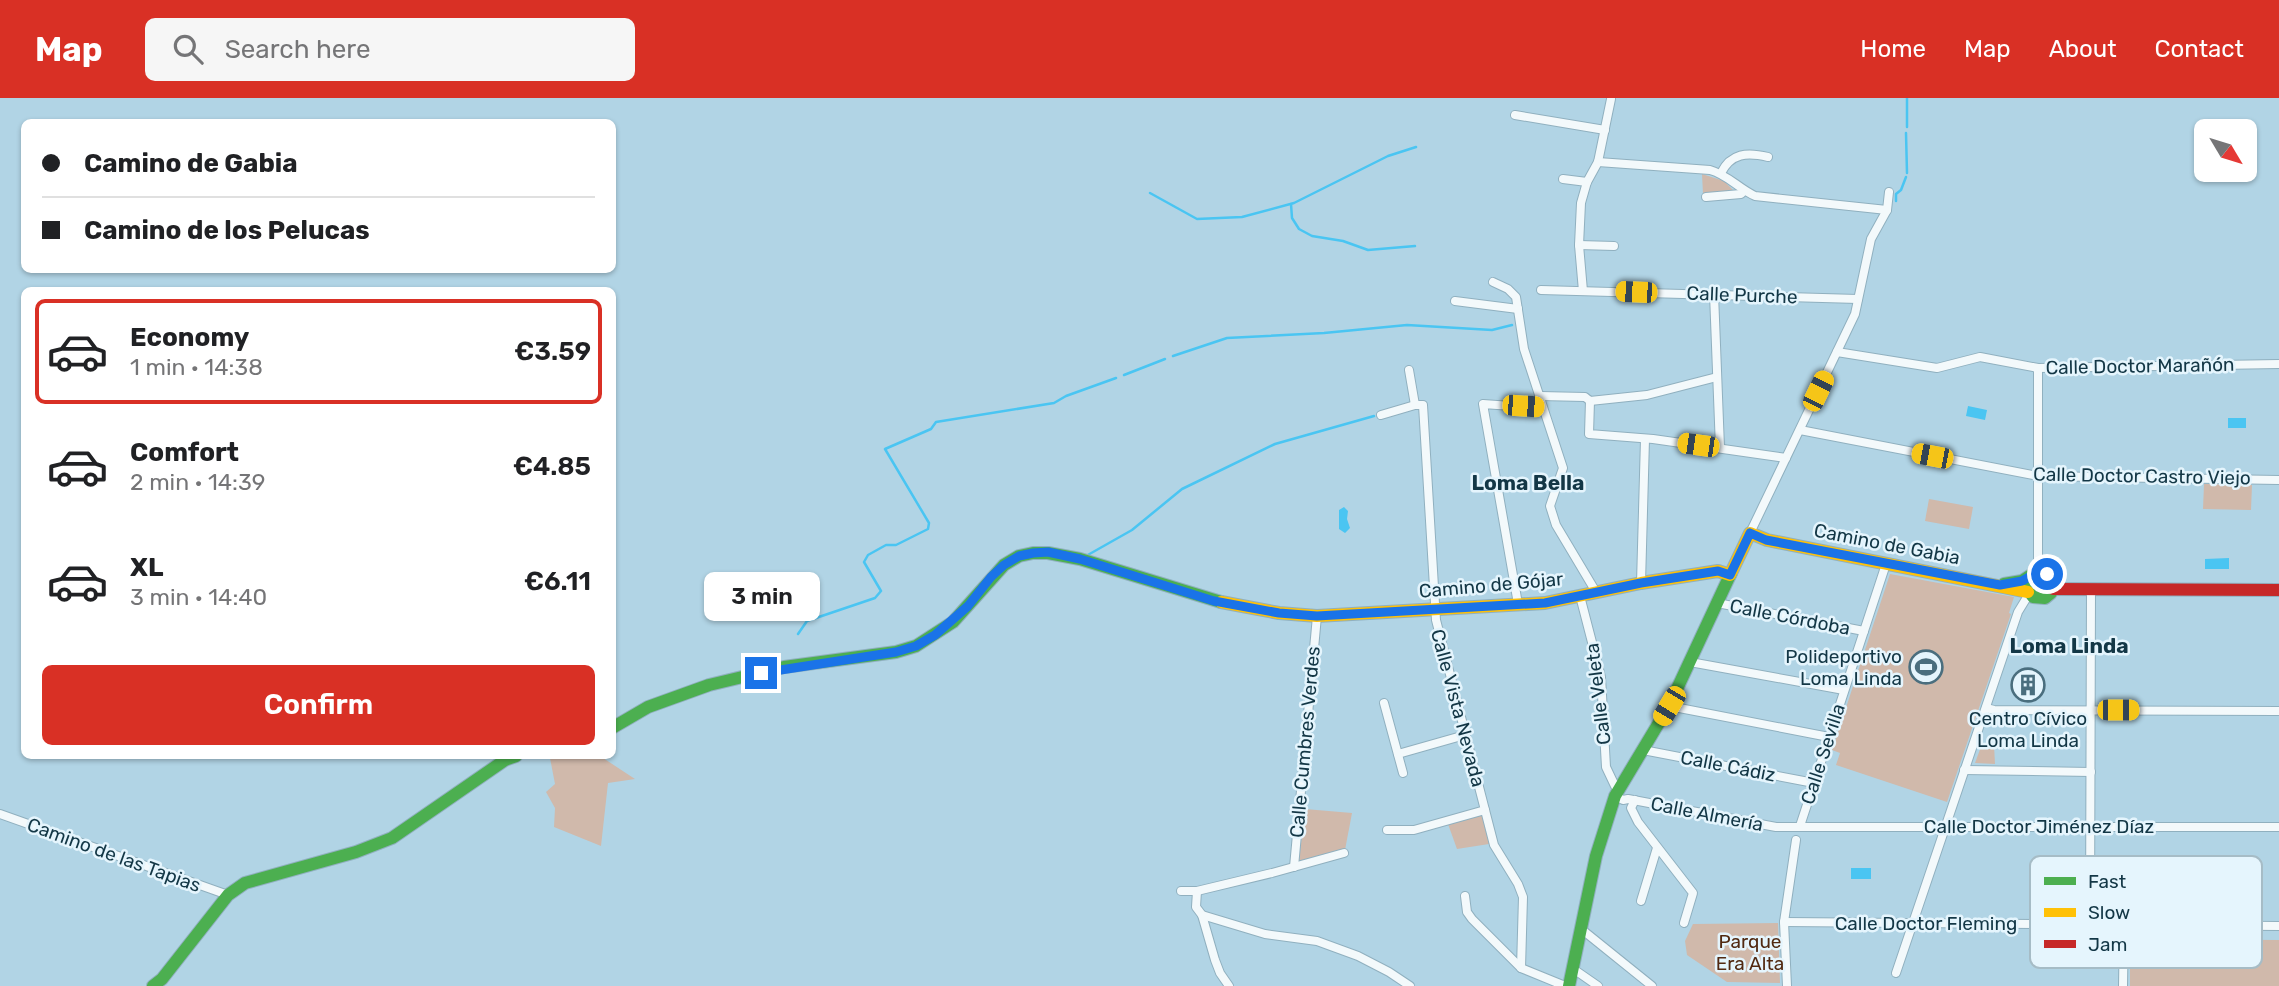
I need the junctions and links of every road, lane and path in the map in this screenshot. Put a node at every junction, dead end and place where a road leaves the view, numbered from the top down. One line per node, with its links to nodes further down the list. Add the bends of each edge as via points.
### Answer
1 (1611, 99): 3 (street)
2 (1516, 115): 3 (street)
3 (1605, 130): 5 (street)
4 (1768, 157): 6 (street, via 1740,155 1726,163)
5 (1598, 162): 6 (street); 8 (street)
6 (1721, 173): 9 (street)
7 (1563, 179): 8 (street)
8 (1587, 182): 13 (street)
9 (1744, 191): 11 (street); 12 (street, via 1755,197)
10 (1889, 192): 12 (street)
11 (1706, 197)
12 (1887, 210): 19 (street, via 1871,239)
13 (1579, 246): 14 (street); 17 (street)
14 (1614, 246)
15 (1493, 282): 21 (street, via 1516,297)
16 (1541, 290): 17 (street, Calle Purche)
17 (1583, 291): 18 (street, Calle Purche)
18 (1714, 294): 19 (street, Calle Purche); 26 (street)
19 (1858, 299): 22 (street)
20 (1455, 301): 21 (street)
21 (1518, 309): 27 (street, via 1524,349)
22 (1837, 352): 24 (street, Calle Doctor Marañón, via 1937,368 1971,357); 32 (street)
23 (2279, 364): 24 (street, Calle Doctor Marañón)
24 (2038, 368): 36 (street)
25 (1409, 370): 29 (street, Calle Vista Nevada)
26 (1717, 377): 28 (street, via 1657,393); 34 (street)
27 (1540, 396): 28 (street); 30 (street)
28 (1590, 401): 33 (street, via 1589,434)
29 (1415, 405): 31 (street); 54 (street, Calle Vista Nevada, via 1423,405)
30 (1542, 408): 49 (street, via 1563,468 1550,506 1556,525); 53 (street, via 1483,404)
31 (1381, 415)
32 (1800, 430): 35 (street); 36 (street, Calle Doctor Castro Viejo)
33 (1645, 439): 34 (street); 44 (street)
34 (1720, 448): 35 (street)
35 (1786, 458): 38 (street)
36 (2038, 476): 37 (street, Calle Doctor Castro Viejo); 43 (street)
37 (2279, 480)
38 (1757, 519): 39 (street); 40 (street)
39 (1749, 536): 40 (street, Camino de Gabia); 42 (street)
40 (1766, 540): 41 (street, Camino de Gabia)
41 (1886, 564): 45 (street, Camino de Gabia); 56 (street, Calle Sevilla)
42 (1730, 575): 44 (street, Camino de Gójar, via 1718,571); 52 (street)
43 (2033, 575): 45 (street, Camino de Gabia); 46 (street, via 2050,576); 50 (street)
44 (1641, 583): 49 (street, Camino de Gójar)
45 (2000, 585): 50 (street, Camino de Gabia)
46 (2053, 589): 47 (street); 50 (street, via 2045,598 2036,599)
47 (2091, 589): 48 (street); 62 (street)
48 (2279, 590)
49 (1596, 592): 51 (street, Camino de Gójar)
50 (2029, 593): 61 (street, via 2018,612)
51 (1580, 596): 53 (street, Camino de Gójar); 74 (street, Calle Veleta, via 1601,677 1606,767)
52 (1717, 603): 56 (street, Calle Córdoba); 57 (street)
53 (1518, 604): 54 (street, Camino de Gójar)
54 (1435, 609): 55 (street, Camino de Gójar); 65 (street, Calle Vista Nevada)
55 (1317, 616): 64 (street, Camino de Gójar, via 1214,601 1080,559 1033,553 1004,565 953,622 916,646 784,667 709,685 648,707); 88 (street, Calle Cumbres Verdes)
56 (1864, 631): 58 (street, Calle Sevilla)
57 (1690, 662): 58 (street); 60 (street)
58 (1844, 690): 66 (street, Calle Sevilla)
59 (1384, 703): 68 (street)
60 (1669, 706): 66 (street); 67 (street)
61 (1986, 708): 62 (street); 70 (street)
62 (2091, 710): 63 (street); 71 (street)
63 (2279, 711)
64 (616, 726)
65 (1465, 735): 68 (street); 76 (street, Calle Vista Nevada)
66 (1829, 737): 73 (street, Calle Sevilla)
67 (1643, 750): 73 (street, Calle Cádiz); 74 (street)
68 (1398, 754): 72 (street)
69 (508, 759): 91 (street, via 392,838 245,883)
70 (1964, 770): 71 (street); 80 (street)
71 (2091, 772): 81 (street)
72 (1404, 773)
73 (1814, 783): 79 (street, Calle Sevilla)
74 (1619, 795): 75 (street, Calle Almería); 78 (street, Calle Veleta); 99 (street, via 1596,856)
75 (1635, 800): 78 (street, via 1631,808); 79 (street, Calle Almería, via 1776,827)
76 (1485, 810): 83 (street, via 1414,830); 100 (street, Calle Vista Nevada, via 1494,845 1523,897)
77 (0, 814): 91 (street, Camino de las Tapias)
78 (1638, 822): 85 (street, Calle Veleta)
79 (1800, 826): 80 (street, Calle Doctor Jiménez Díaz)
80 (1946, 826): 81 (street, Calle Doctor Jiménez Díaz); 97 (street)
81 (2091, 826): 82 (street, Calle Doctor Jiménez Díaz); 87 (street)
82 (2279, 827)
83 (1387, 830)
84 (1796, 840): 95 (street)
85 (1657, 848): 93 (street); 96 (street, Calle Veleta, via 1693,893)
86 (1343, 853): 88 (street)
87 (2091, 856)
88 (1294, 867): 90 (street)
89 (1181, 891): 90 (street)
90 (1196, 891): 94 (street, via 1196,907)
91 (228, 895): 104 (street)
92 (1465, 896): 100 (street, via 1472,919)
93 (1641, 901)
94 (1202, 915): 105 (street, via 1215,960); 106 (street, via 1265,934 1317,941 1358,956)
95 (1784, 922): 97 (street, Calle Doctor Fleming); 110 (street)
96 (1684, 923)
97 (1913, 923): 98 (street, Calle Doctor Fleming); 103 (street)
98 (2030, 924)
99 (1580, 928): 101 (street); 109 (street)
100 (1521, 968): 107 (street)
101 (1572, 968): 107 (street); 108 (street)
102 (2123, 968): 111 (street)
103 (1896, 973)
104 (153, 986)
105 (1229, 986)
106 (1410, 986)
107 (1567, 986)
108 (1598, 986)
109 (1652, 986)
110 (1787, 986)
111 (2123, 986)

